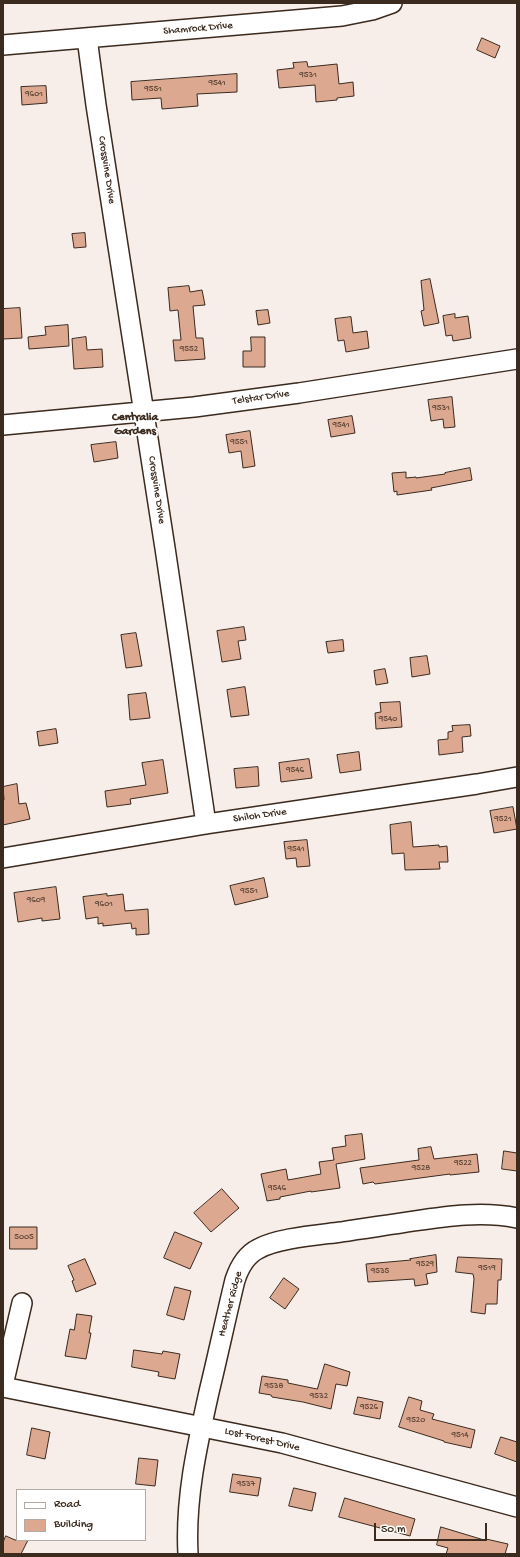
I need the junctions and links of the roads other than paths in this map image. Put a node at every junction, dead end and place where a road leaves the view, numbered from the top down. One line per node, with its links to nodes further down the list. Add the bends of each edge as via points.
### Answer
1 (392, 3): 2 (street, Shamrock Drive, via 342,16)
2 (87, 38): 3 (street, Shamrock Drive); 5 (street, Crossvine Drive)
3 (3, 45)
4 (517, 359): 5 (street, Telstar Drive, via 299,393)
5 (143, 412): 6 (street, Telstar Drive); 8 (street, Crossvine Drive)
6 (3, 426)
7 (517, 777): 8 (street, Shiloh Drive)
8 (206, 824): 9 (street, Shiloh Drive)
9 (3, 858)
10 (517, 1218): 13 (street, Heather Ridge, via 480,1214 452,1216 315,1235 268,1244 256,1249 246,1258 235,1280)
11 (22, 1303): 12 (street)
12 (3, 1386): 13 (street, Lost Forest Drive)
13 (201, 1428): 14 (street, Lost Forest Drive, via 282,1443); 15 (street, Heather Ridge, via 190,1484 187,1518)
14 (517, 1507)
15 (188, 1554)

